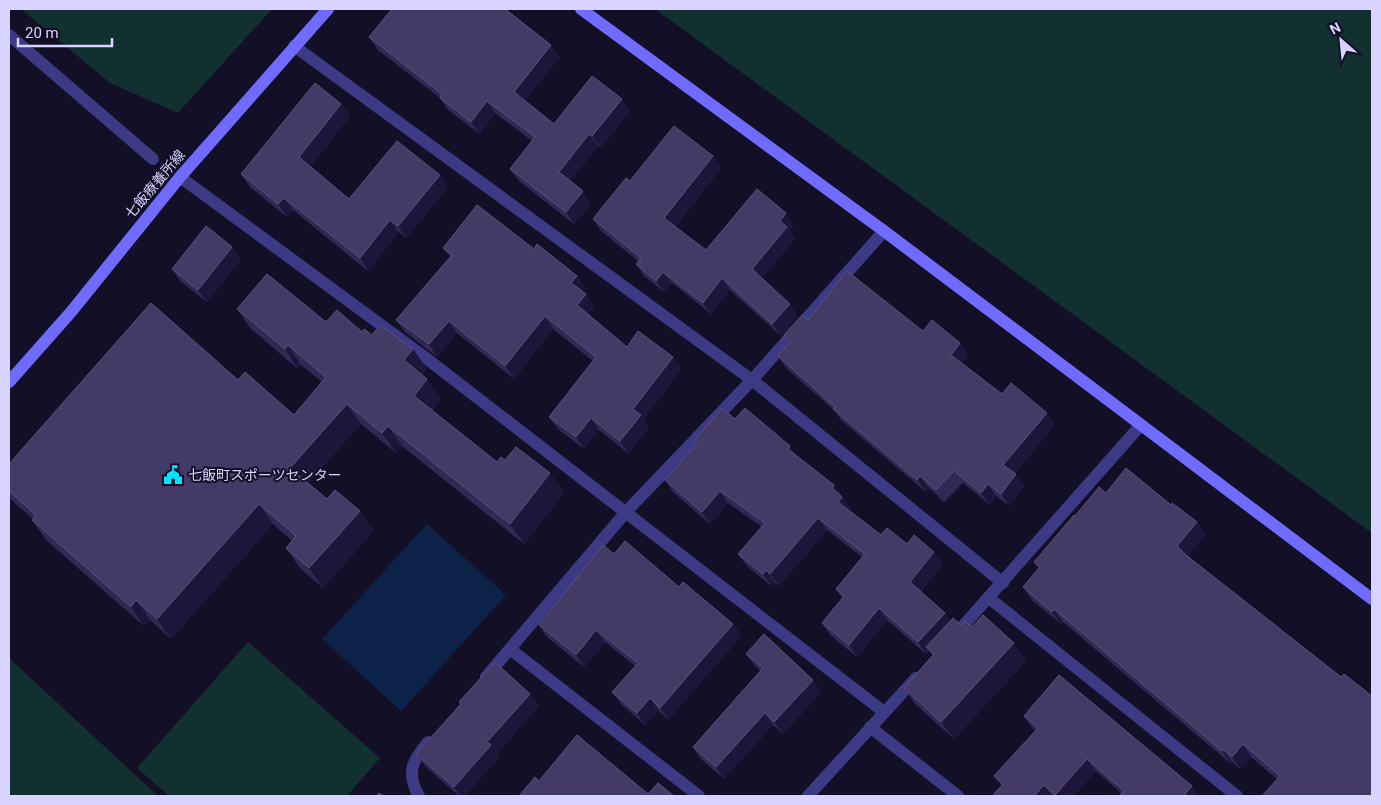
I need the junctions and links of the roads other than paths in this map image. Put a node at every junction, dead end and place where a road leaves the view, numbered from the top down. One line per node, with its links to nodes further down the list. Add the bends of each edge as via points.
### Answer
1 (328, 9): 4 (street, 七飯療養所線)
2 (582, 9): 7 (street)
3 (9, 35): 5 (street)
4 (294, 46): 6 (street, 七飯療養所線); 8 (street)
5 (153, 159)
6 (180, 177): 9 (street, 七飯療養所線, via 71,312); 11 (street, via 422,355)
7 (884, 232): 8 (street); 10 (street)
8 (752, 380): 11 (street); 12 (street)
9 (9, 382)
10 (1140, 426): 12 (street); 14 (street)
11 (626, 512): 16 (street); 19 (street)
12 (1003, 583): 13 (street)
13 (989, 598): 15 (street); 26 (street)
14 (1372, 599)
15 (943, 648)
16 (510, 649): 18 (street); 23 (street)
17 (923, 669): 19 (street)
18 (478, 685)
19 (884, 712): 20 (street)
20 (870, 727): 24 (street); 25 (street)
21 (439, 729): 22 (street, via 414,759 412,784)
22 (419, 796)
23 (699, 796)
24 (808, 796)
25 (958, 796)
26 (1237, 796)

